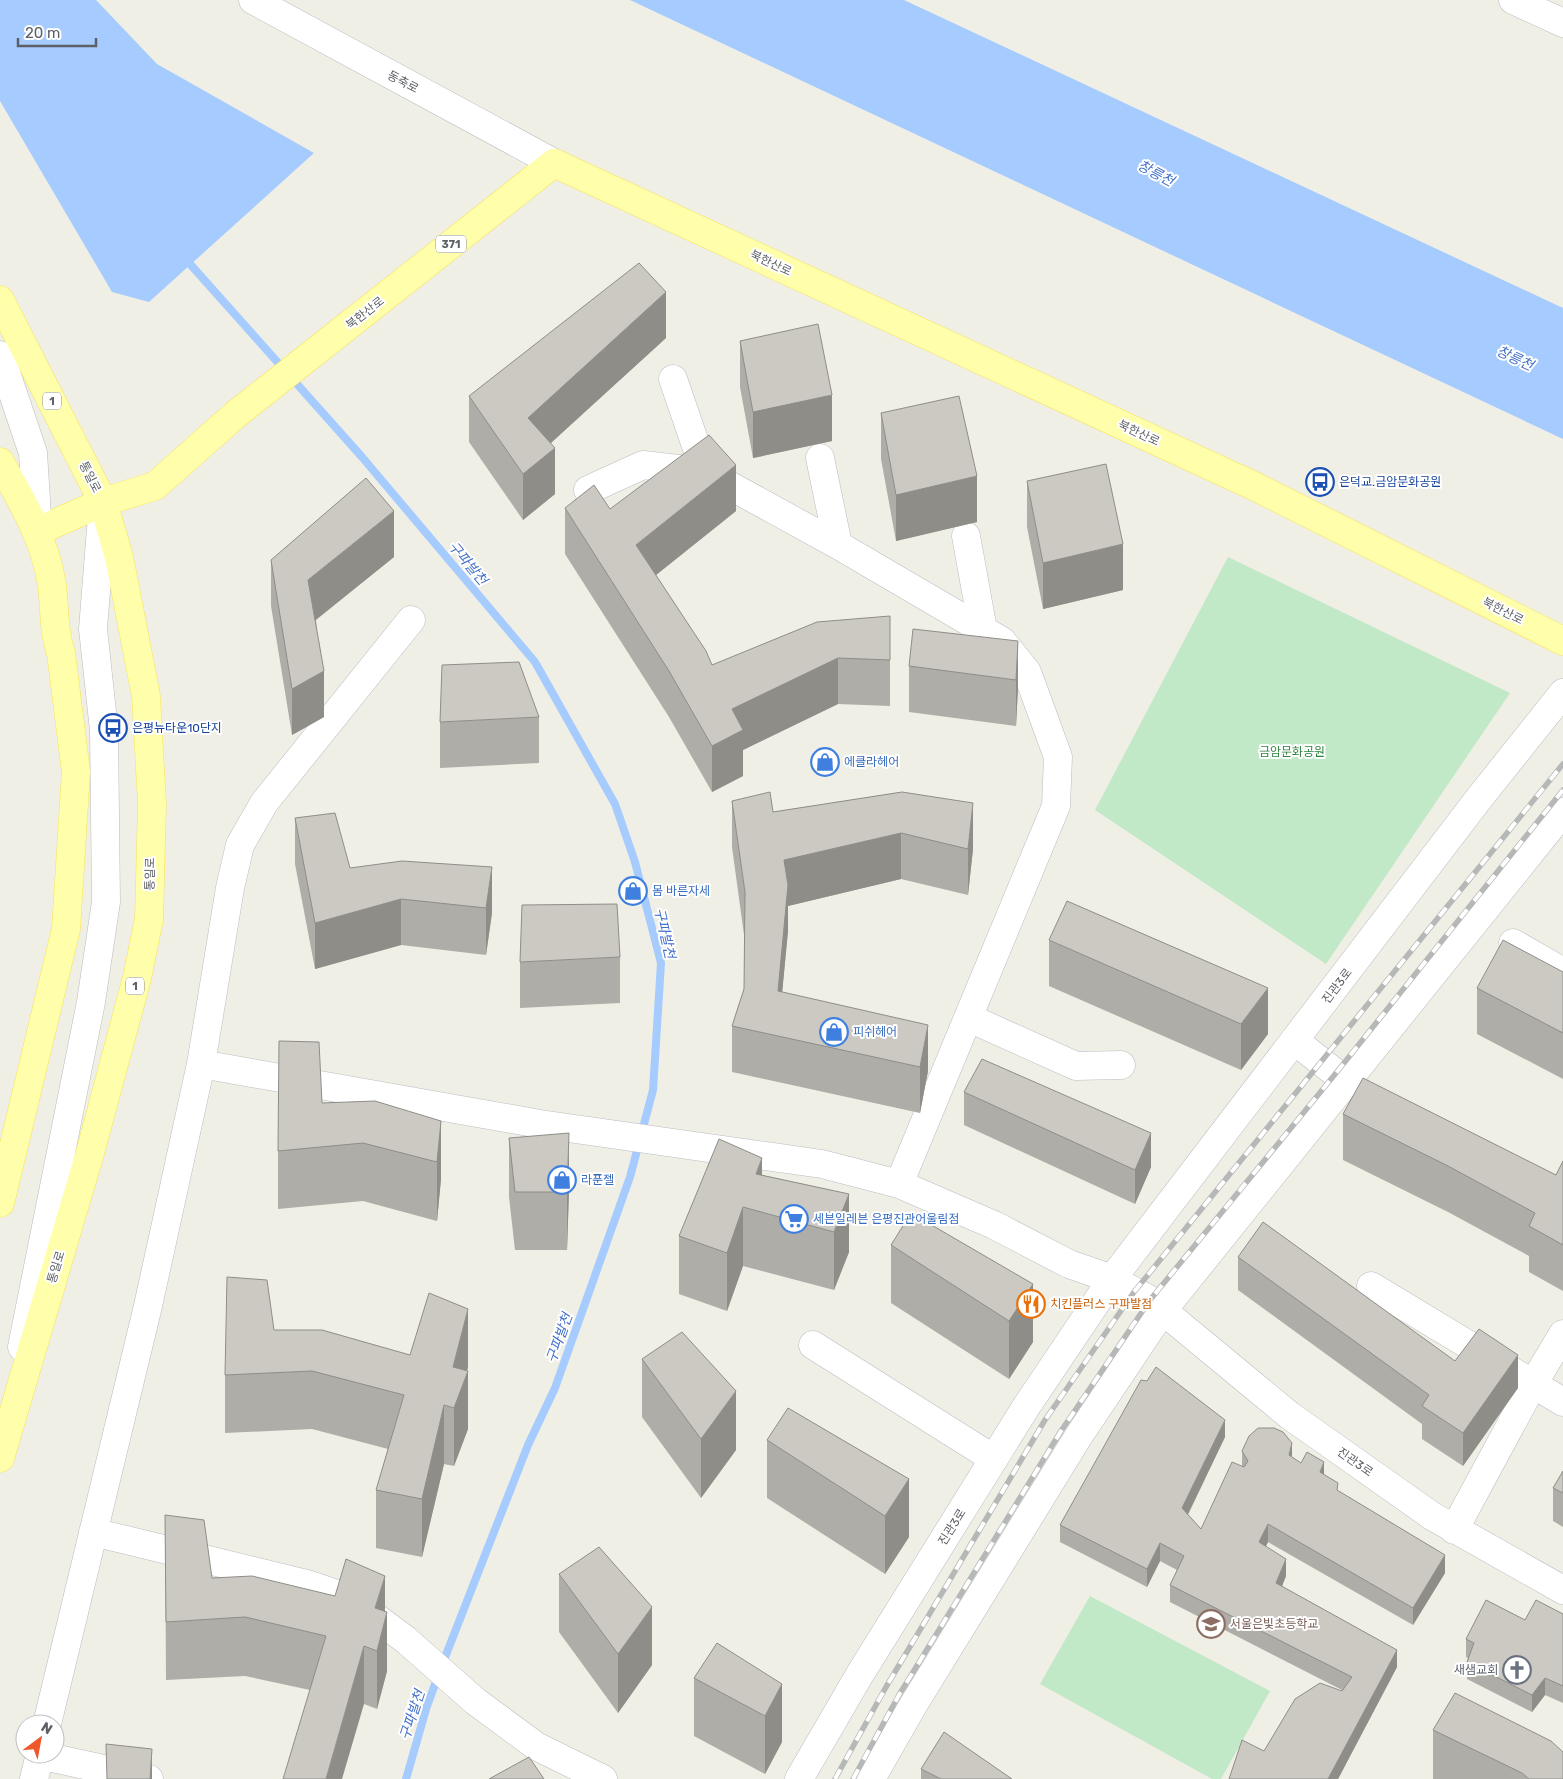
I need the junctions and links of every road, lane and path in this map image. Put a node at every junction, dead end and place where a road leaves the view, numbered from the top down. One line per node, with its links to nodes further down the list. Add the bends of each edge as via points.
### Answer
1 (253, 0): 4 (street, 동축로)
2 (1513, 0): 3 (street)
3 (1560, 15)
4 (554, 163): 12 (main road, 북한산로 / 371, via 235,415 155,486); 18 (main road, 북한산로, via 1254,486)
5 (0, 300): 12 (main road, 통일로 / 1)
6 (0, 355): 13 (street, via 33,453)
7 (673, 379): 10 (street)
8 (820, 458): 15 (street)
9 (0, 462): 13 (main road)
10 (704, 472): 11 (street, via 643,465); 15 (street)
11 (588, 490)
12 (103, 502): 13 (main road, 북한산로 / 371); 37 (street, via 94,629 104,730 106,902 91,1002); 37 (main road, 통일로 / 1, via 119,557 146,696 152,804 149,918 137,978 90,1153)
13 (38, 531): 29 (main road, via 52,584 56,639 61,654 76,772 66,929)
14 (966, 536): 17 (street)
15 (838, 545): 17 (street)
16 (411, 620): 25 (street, via 264,803 240,845)
17 (983, 630): 23 (street, via 1002,641 1027,672 1058,757 1056,806)
18 (1563, 642)
19 (1563, 693): 24 (street, 진관3로)
20 (1563, 812): 27 (street)
21 (1514, 943): 22 (street)
22 (1563, 972)
23 (968, 1018): 26 (street, via 1076,1066); 28 (street)
24 (1295, 1042): 27 (street); 30 (street, 진관3로)
25 (201, 1064): 28 (street, via 540,1124 822,1164); 40 (street, via 148,1306)
26 (1121, 1065)
27 (1346, 1082): 32 (street)
28 (899, 1184): 30 (street, via 994,1225 1069,1264)
29 (0, 1204)
30 (1112, 1279): 32 (street, 진관3로); 38 (street, 진관3로)
31 (1371, 1286): 35 (street)
32 (1163, 1310): 39 (street, 진관3로, via 1290,1415); 47 (street, via 1078,1437)
33 (1563, 1334): 35 (street)
34 (813, 1345): 38 (street)
35 (1533, 1384): 36 (street); 39 (street)
36 (1563, 1402)
37 (1, 1451)
38 (994, 1458): 46 (street, 진관3로)
39 (1454, 1530): 41 (street, 진관3로)
40 (92, 1532): 42 (street); 45 (street, via 307,1584 351,1599 406,1640 475,1701 536,1746)
41 (1563, 1590)
42 (49, 1714)
43 (45, 1764): 44 (street)
44 (149, 1779)
45 (602, 1779)
46 (798, 1779)
47 (871, 1779)

